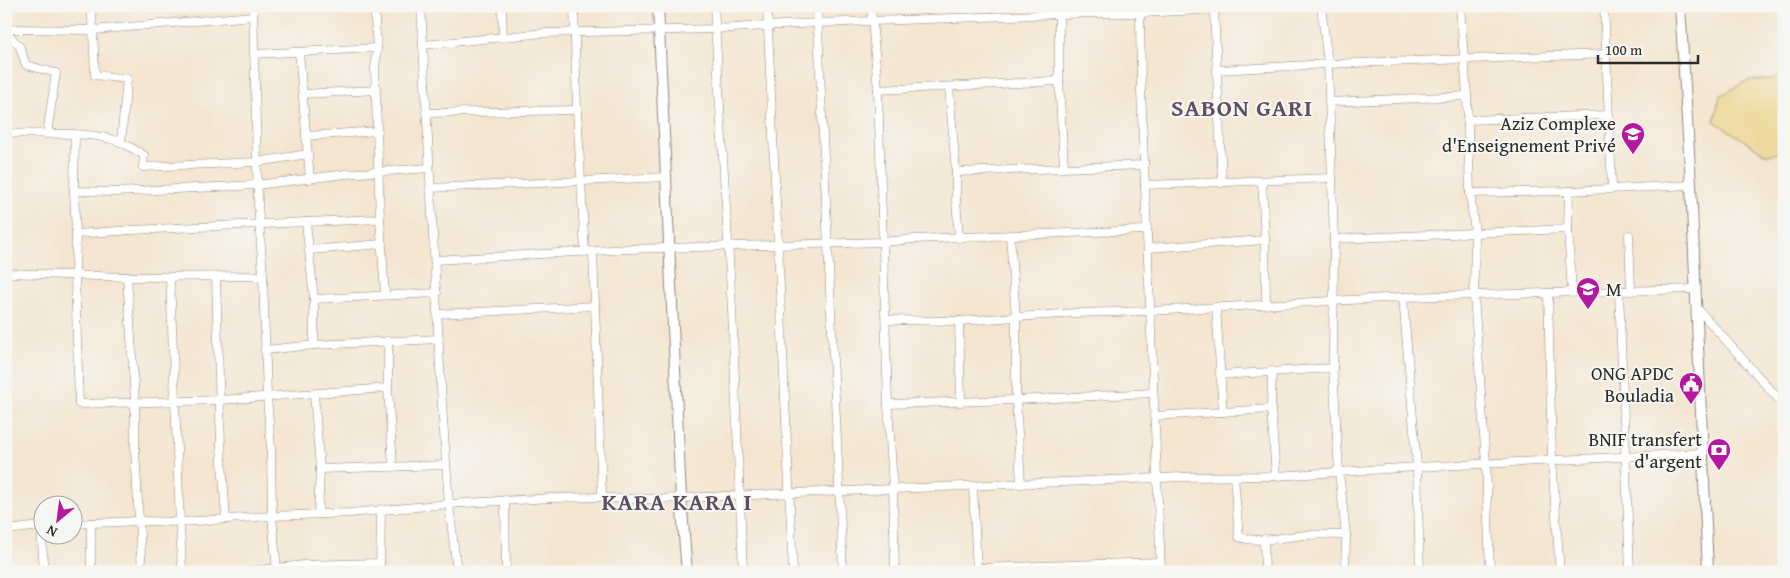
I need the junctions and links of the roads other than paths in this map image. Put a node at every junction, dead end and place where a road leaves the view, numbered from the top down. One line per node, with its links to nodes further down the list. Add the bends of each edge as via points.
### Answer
1 (91, 6): 27 (street)
2 (253, 6): 22 (street)
3 (374, 6): 34 (street)
4 (421, 6): 33 (street)
5 (502, 6): 32 (street)
6 (574, 6): 31 (street)
7 (658, 6): 28 (street)
8 (714, 6): 29 (street)
9 (767, 6): 26 (street)
10 (817, 6): 25 (street)
11 (871, 6): 24 (street)
12 (1017, 6): 23 (street)
13 (1275, 6): 19 (street)
14 (1321, 6): 39 (street)
15 (1460, 6): 38 (street)
16 (1604, 6): 37 (street)
17 (1680, 6): 73 (street)
18 (1091, 10): 20 (street); 21 (street)
19 (1214, 10): 20 (street); 40 (street)
20 (1140, 13): 60 (street)
21 (1059, 14): 23 (street); 41 (street)
22 (254, 16): 27 (street); 36 (street)
23 (1018, 16): 24 (street)
24 (872, 21): 25 (street); 44 (street)
25 (818, 23): 26 (street); 92 (street)
26 (768, 25): 29 (street); 94 (street)
27 (93, 30): 30 (street); 57 (street, via 95,75 127,79)
28 (660, 30): 29 (street); 31 (street); 65 (street)
29 (715, 30): 95 (street)
30 (6, 31): 54 (street, via 20,47 26,65 56,73)
31 (575, 32): 32 (street); 48 (street)
32 (503, 38): 33 (street)
33 (423, 45): 49 (street)
34 (377, 48): 35 (street); 43 (street)
35 (299, 52): 36 (street); 45 (street)
36 (254, 54): 59 (street)
37 (1606, 54): 38 (street); 50 (street)
38 (1464, 59): 39 (street); 46 (street)
39 (1328, 64): 40 (street); 47 (street)
40 (1218, 70): 70 (street)
41 (1059, 81): 42 (street); 61 (street)
42 (949, 87): 44 (street); 64 (street)
43 (376, 90): 45 (street); 52 (street)
44 (878, 90): 91 (street)
45 (303, 94): 56 (street)
46 (1466, 96): 47 (street); 51 (street)
47 (1329, 102): 66 (street)
48 (577, 110): 49 (street); 68 (street)
49 (426, 113): 62 (street)
50 (1609, 115): 51 (street); 75 (street)
51 (1467, 120): 78 (street)
52 (378, 131): 56 (street); 63 (street)
53 (6, 133): 54 (street)
54 (47, 134): 55 (street)
55 (75, 135): 57 (street); 76 (street)
56 (306, 136): 58 (street)
57 (120, 142): 59 (street, via 144,155 143,167)
58 (308, 154): 59 (street); 67 (street)
59 (257, 162): 71 (street)
60 (1144, 165): 61 (street); 72 (street)
61 (1064, 167): 64 (street)
62 (429, 168): 63 (street); 74 (street)
63 (379, 172): 67 (street); 79 (street)
64 (956, 172): 88 (street)
65 (666, 177): 68 (street); 98 (street)
66 (1332, 178): 69 (street); 89 (street)
67 (310, 179): 71 (street)
68 (580, 180): 74 (street); 99 (street)
69 (1262, 181): 70 (street); 90 (street)
70 (1222, 183): 72 (street)
71 (258, 185): 76 (street); 81 (street)
72 (1145, 185): 83 (street)
73 (1690, 185): 75 (street); 107 (street)
74 (430, 188): 100 (street)
75 (1612, 188): 77 (street)
76 (74, 191): 85 (street)
77 (1570, 191): 78 (street); 82 (street)
78 (1470, 193): 84 (street)
79 (380, 219): 80 (street); 93 (street)
80 (306, 222): 81 (street); 97 (street)
81 (259, 224): 85 (street); 103 (street)
82 (1568, 229): 84 (street); 112 (street)
83 (1147, 230): 86 (street); 96 (street)
84 (1476, 233): 89 (street); 114 (street)
85 (76, 234): 102 (street)
86 (1010, 235): 88 (street); 124 (street)
87 (1629, 235): 109 (street)
88 (959, 238): 91 (street)
89 (1334, 239): 117 (street)
90 (1266, 240): 96 (street); 118 (street)
91 (883, 242): 92 (street); 125 (street)
92 (829, 243): 94 (street); 163 (street)
93 (382, 244): 97 (street); 113 (street)
94 (778, 245): 95 (street); 164 (street)
95 (728, 248): 98 (street); 165 (street)
96 (1148, 248): 122 (street)
97 (310, 250): 116 (street)
98 (670, 250): 99 (street); 167 (street)
99 (589, 252): 100 (street); 119 (street)
100 (435, 260): 110 (street)
101 (6, 273): 102 (street)
102 (75, 276): 105 (street); 141 (street, via 79,404)
103 (263, 276): 104 (street); 130 (street)
104 (216, 277): 106 (street); 138 (street)
105 (127, 278): 106 (street); 141 (street)
106 (170, 278): 140 (street)
107 (1695, 289): 109 (street); 121 (street)
108 (1619, 291): 109 (street); 112 (street); 149 (street)
109 (1631, 291)
110 (436, 293): 113 (street); 123 (street)
111 (1548, 293): 112 (street); 114 (street); 150 (street)
112 (1572, 293)
113 (385, 294): 116 (street)
114 (1474, 296): 115 (street); 151 (street)
115 (1404, 297): 117 (street); 154 (street)
116 (314, 299): 129 (street)
117 (1334, 302): 118 (street); 131 (street)
118 (1266, 304): 120 (street)
119 (595, 306): 123 (street); 166 (street)
120 (1216, 307): 122 (street); 133 (street)
121 (1696, 307): 144 (street); 148 (street)
122 (1149, 311): 124 (street); 135 (street)
123 (438, 314): 127 (street)
124 (1016, 318): 126 (street); 139 (street)
125 (886, 320): 126 (street); 143 (street)
126 (959, 321): 142 (street)
127 (439, 339): 128 (street); 152 (street)
128 (388, 342): 129 (street); 134 (street)
129 (314, 345): 130 (street)
130 (265, 350): 137 (street)
131 (1333, 368): 132 (street); 156 (street)
132 (1272, 371): 133 (street); 145 (street)
133 (1220, 375): 146 (street)
134 (388, 388): 136 (street); 153 (street)
135 (1153, 393): 139 (street); 147 (street)
136 (314, 394): 137 (street); 155 (street)
137 (266, 396): 138 (street); 172 (street)
138 (221, 400): 140 (street); 173 (street)
139 (1016, 400): 142 (street); 160 (street)
140 (176, 401): 141 (street); 175 (street)
141 (135, 402): 174 (street)
142 (961, 402): 143 (street)
143 (888, 404): 162 (street)
144 (1784, 405)
145 (1271, 409): 146 (street); 157 (street)
146 (1223, 412): 147 (street)
147 (1154, 416): 159 (street)
148 (1703, 453): 149 (street); 210 (street)
149 (1625, 457): 150 (street); 209 (street)
150 (1552, 460): 151 (street); 208 (street)
151 (1486, 463): 154 (street); 207 (street)
152 (446, 465): 153 (street); 169 (street)
153 (393, 466): 155 (street)
154 (1416, 467): 156 (street); 206 (street)
155 (320, 469): 171 (street)
156 (1339, 472): 157 (street); 180 (street)
157 (1276, 476): 158 (street)
158 (1234, 477): 159 (street); 181 (street, via 1239,537)
159 (1156, 478): 160 (street); 183 (street)
160 (1021, 484): 161 (street)
161 (973, 487): 162 (street); 188 (street)
162 (893, 488): 163 (street); 202 (street)
163 (840, 492): 164 (street); 201 (street)
164 (790, 494): 165 (street); 200 (street)
165 (740, 496): 167 (street); 199 (street)
166 (602, 497): 167 (street); 168 (street)
167 (681, 498): 189 (street)
168 (505, 500): 169 (street); 197 (street)
169 (449, 504): 170 (street); 196 (street)
170 (381, 509): 171 (street); 184 (street)
171 (318, 514): 172 (street)
172 (272, 516): 173 (street); 187 (street)
173 (226, 518): 175 (street)
174 (139, 521): 175 (street); 177 (street); 192 (street)
175 (181, 522): 193 (street)
176 (82, 523): 177 (street)
177 (91, 523): 191 (street)
178 (32, 527): 179 (street)
179 (6, 530)
180 (1346, 535): 181 (street); 205 (street)
181 (1264, 539): 204 (street)
182 (43, 546): 190 (street)
183 (1160, 562): 186 (street); 203 (street)
184 (380, 563): 185 (street); 195 (street)
185 (331, 568): 187 (street, via 303,565)
186 (1043, 568): 188 (street)
187 (277, 570): 194 (street)
188 (977, 570)
189 (687, 571): 198 (street)
190 (44, 572)
191 (91, 572)
192 (142, 572)
193 (182, 572)
194 (245, 572)
195 (380, 572)
196 (457, 572)
197 (506, 572)
198 (660, 572)
199 (743, 572)
200 (793, 572)
201 (844, 572)
202 (895, 572)
203 (1161, 572)
204 (1265, 572)
205 (1345, 572)
206 (1420, 572)
207 (1490, 572)
208 (1560, 572)
209 (1630, 572)
210 (1708, 572)

